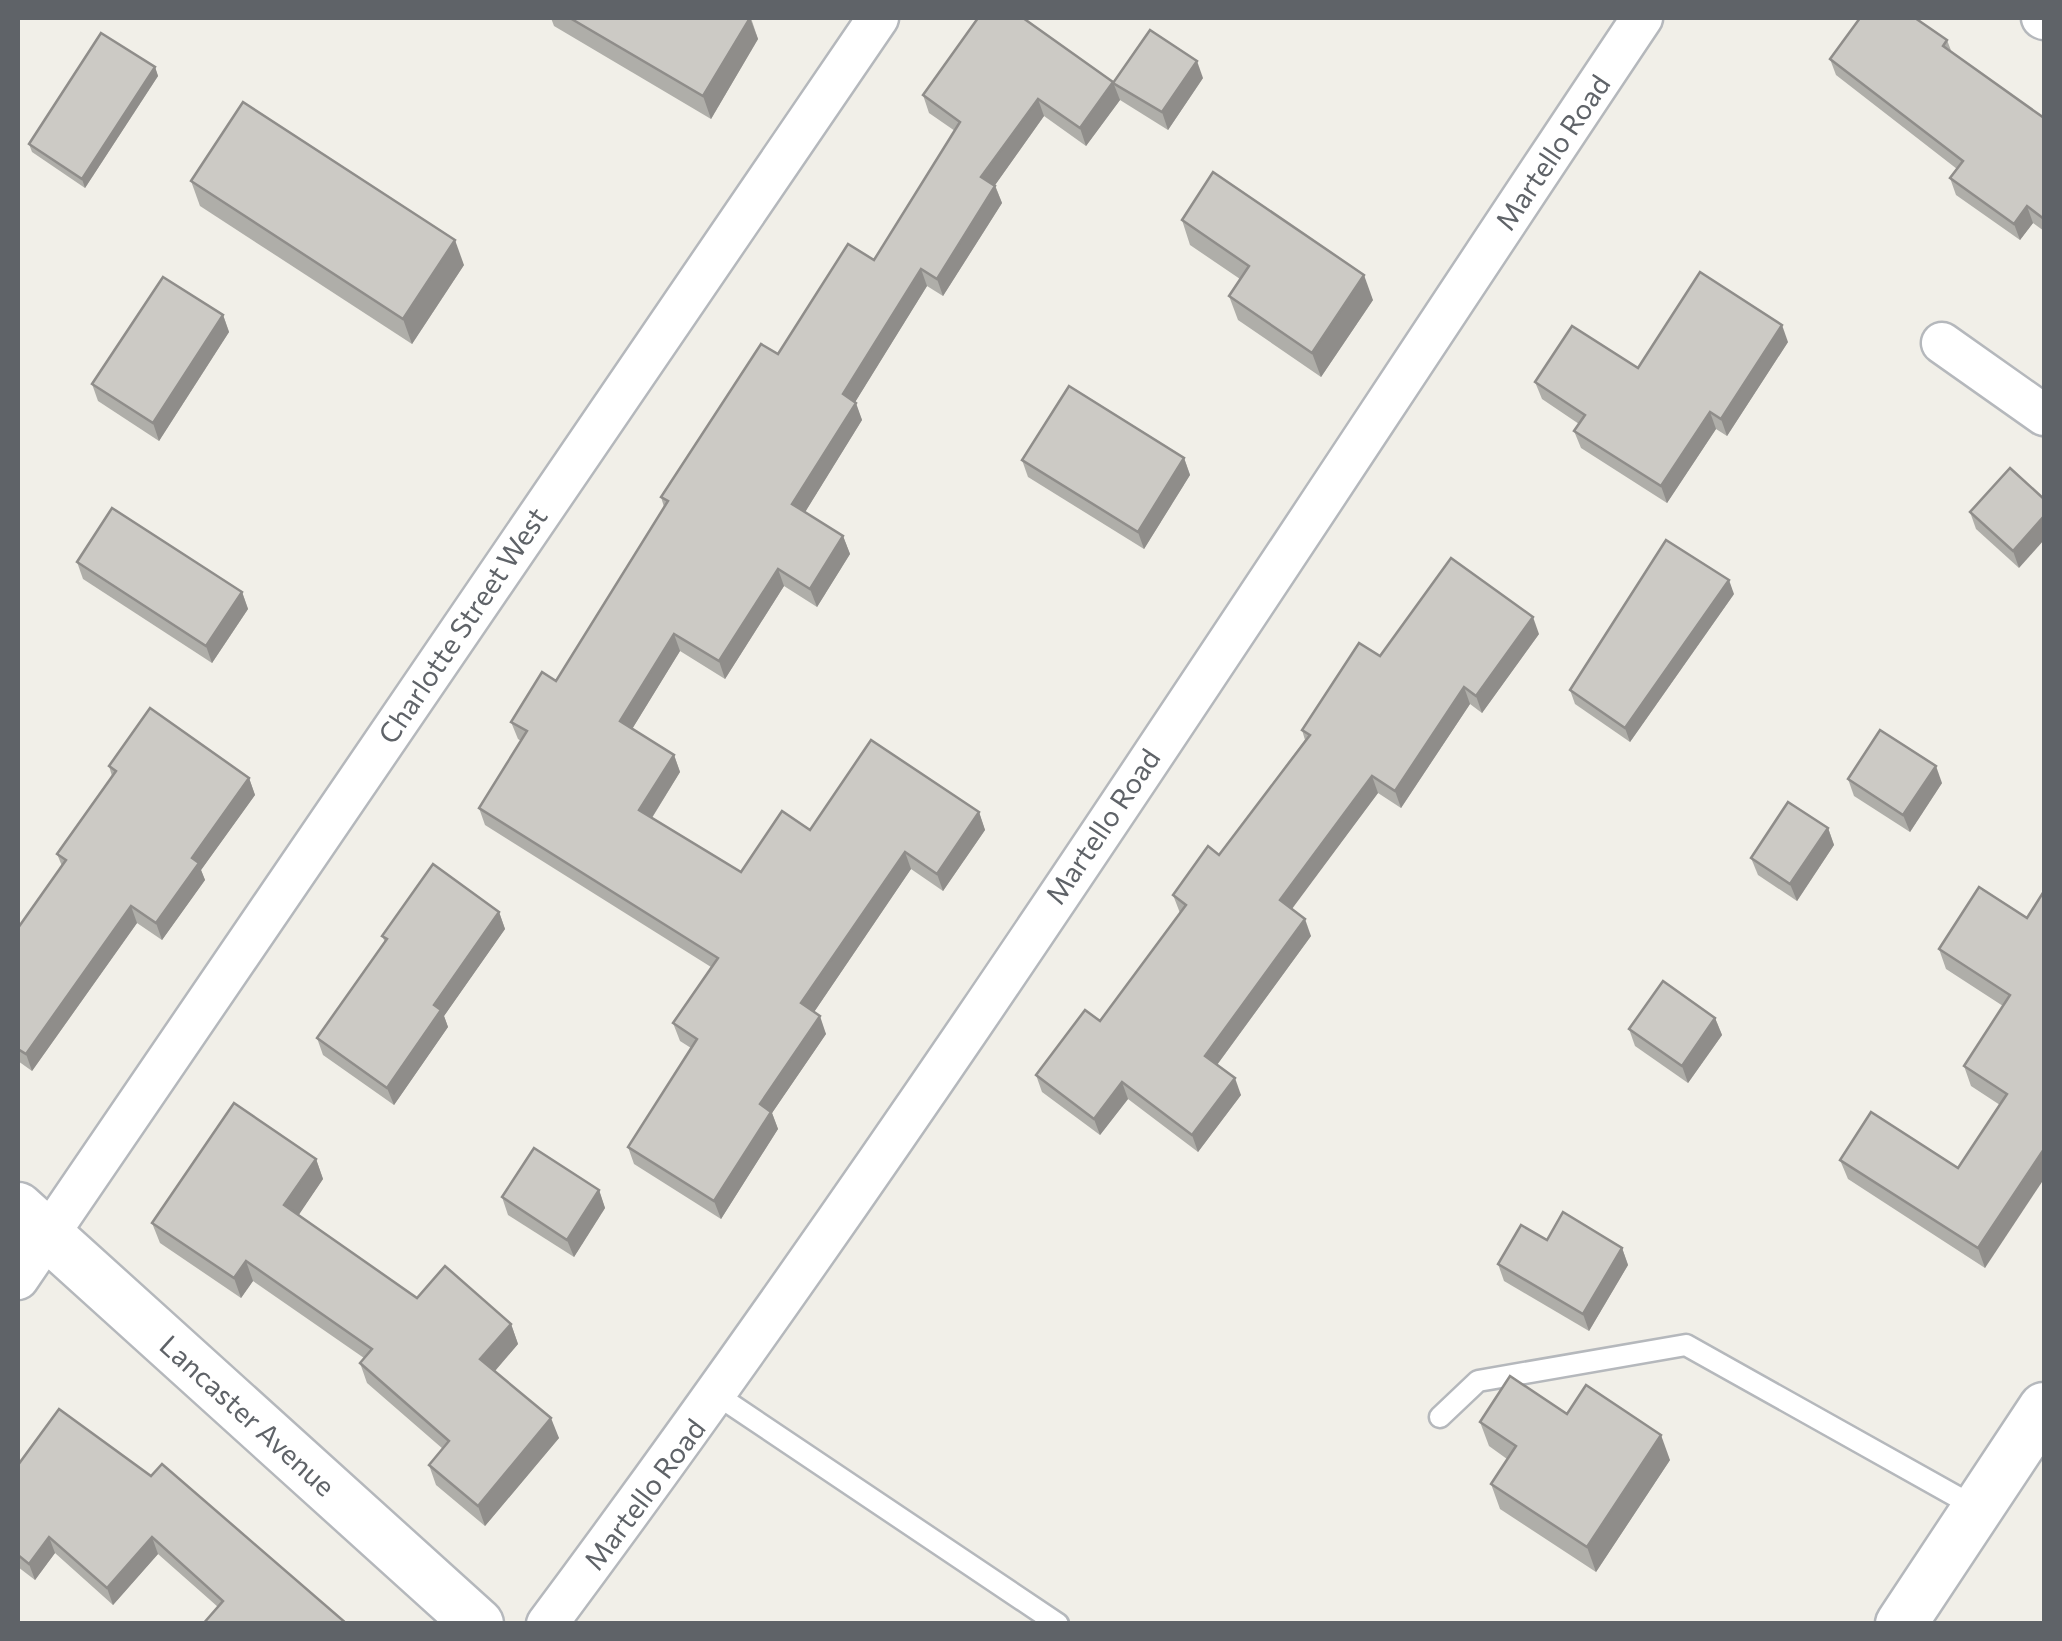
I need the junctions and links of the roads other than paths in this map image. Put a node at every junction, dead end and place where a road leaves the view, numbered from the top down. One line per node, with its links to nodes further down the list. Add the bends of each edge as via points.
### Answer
1 (878, 18): 5 (street, Charlotte Street West)
2 (1642, 18): 7 (street, Martello Road)
3 (1942, 343): 4 (street)
4 (2044, 415)
5 (32, 1220): 6 (street, Charlotte Street West); 11 (street, Lancaster Avenue)
6 (18, 1279)
7 (717, 1396): 12 (street, Martello Road); 13 (lane)
8 (2044, 1408): 10 (street)
9 (1440, 1418): 10 (lane, via 1478,1380 1686,1344)
10 (1977, 1508): 14 (street)
11 (478, 1624)
12 (547, 1624)
13 (1058, 1624)
14 (1901, 1624)

